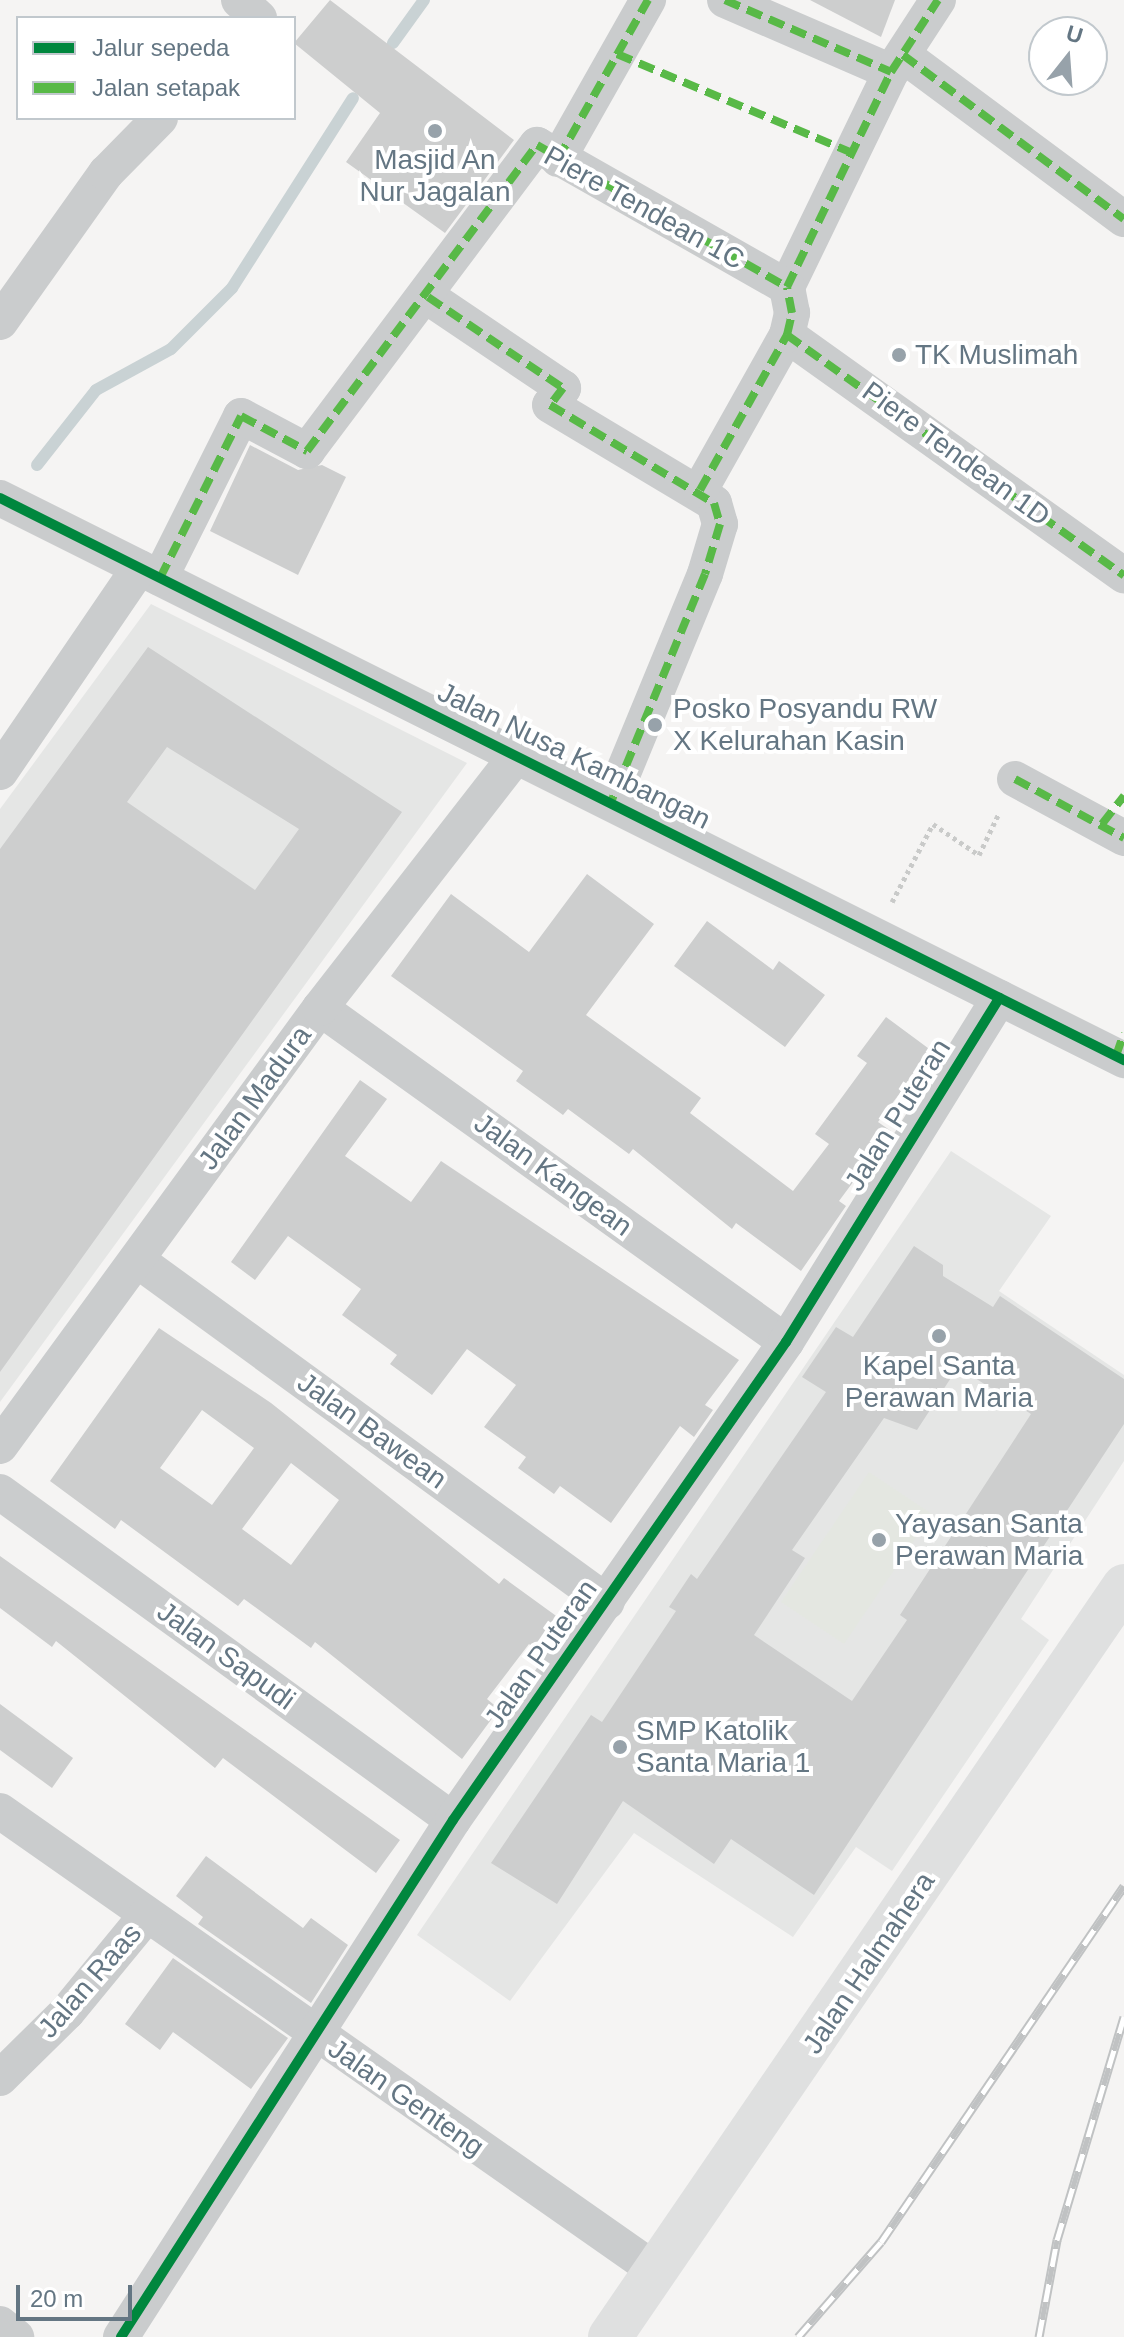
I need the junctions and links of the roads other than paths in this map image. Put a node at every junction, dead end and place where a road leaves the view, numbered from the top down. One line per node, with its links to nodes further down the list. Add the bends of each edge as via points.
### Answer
1 (239, 0): 6 (street)
2 (279, 0): 7 (street)
3 (648, 0): 10 (street)
4 (725, 0): 8 (street)
5 (938, 0): 8 (street)
6 (257, 16)
7 (261, 16)
8 (897, 64): 11 (street); 12 (street)
9 (158, 120): 14 (street, via 106,173)
10 (558, 159): 12 (street, Piere Tendean 1C); 13 (street, Piere Tendean 1C, via 537,145)
11 (1124, 219)
12 (787, 287): 15 (street, via 792,313)
13 (428, 297): 16 (street, via 563,388 550,405); 18 (street, Piere Tendean 1C, via 307,451 241,416)
14 (0, 322)
15 (787, 335): 16 (street); 19 (street, Piere Tendean 1D)
16 (700, 490): 23 (street, via 714,503 720,524 705,574)
17 (0, 498): 18 (street, Jalan Nusa Kambangan)
18 (150, 573): 20 (street, Jalan Nusa Kambangan); 21 (street)
19 (1124, 575)
20 (517, 755): 23 (street, Jalan Nusa Kambangan); 26 (street, Jalan Madura)
21 (0, 772)
22 (1015, 779): 24 (street)
23 (612, 800): 25 (street, Jalan Nusa Kambangan)
24 (1124, 838)
25 (999, 998): 27 (street, Jalan Nusa Kambangan); 29 (street, Jalan Puteran)
26 (320, 1008): 28 (street, Jalan Madura); 29 (street, Jalan Kangean)
27 (1121, 1050)
28 (137, 1260): 30 (street, Jalan Madura); 33 (street, Jalan Bawean)
29 (786, 1342): 33 (street, Jalan Puteran)
30 (0, 1446)
31 (0, 1492): 35 (street, Jalan Sapudi)
32 (1124, 1586): 39 (street, Jalan Halmahera)
33 (607, 1602): 35 (street, Jalan Puteran)
34 (0, 1811): 36 (street, Jalan Genteng)
35 (453, 1820): 37 (street, Jalan Puteran)
36 (145, 1917): 37 (street, Jalan Genteng); 38 (street, Jalan Raas, via 67,2012)
37 (314, 2034): 39 (street, Jalan Genteng); 42 (street, Jalan Puteran)
38 (0, 2078)
39 (658, 2272): 43 (street, Jalan Halmahera)
40 (0, 2324): 41 (street)
41 (16, 2337)
42 (121, 2337)
43 (610, 2337)

